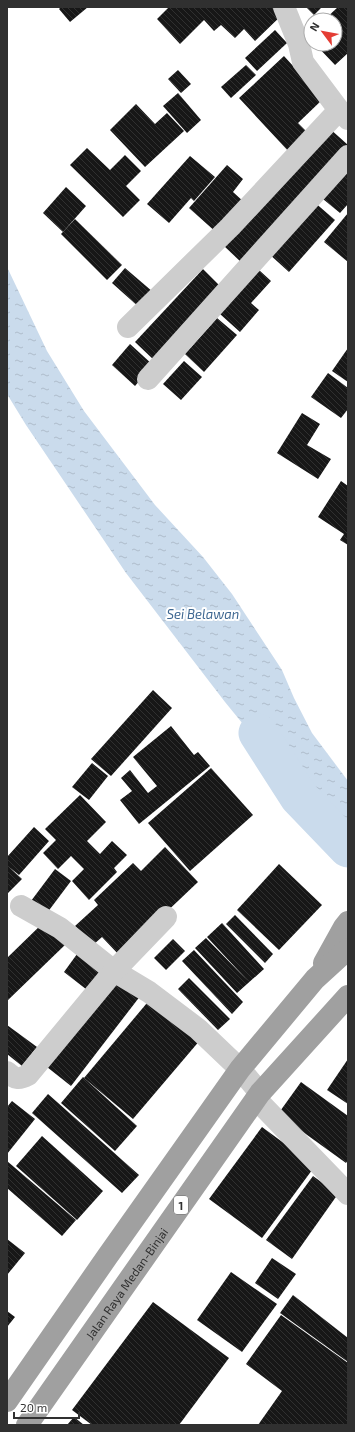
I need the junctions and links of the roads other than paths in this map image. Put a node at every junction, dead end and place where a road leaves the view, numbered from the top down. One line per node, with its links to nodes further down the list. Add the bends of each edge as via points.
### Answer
1 (284, 7): 2 (street, via 299,44 303,62)
2 (344, 114): 4 (street)
3 (348, 156): 5 (street)
4 (128, 327)
5 (148, 379)
6 (21, 906): 10 (street, via 60,928)
7 (166, 918): 10 (street)
8 (346, 924): 11 (highway)
9 (348, 949): 11 (highway)
10 (114, 971): 13 (street, via 149,992 198,1029); 14 (street, via 28,1075 18,1079)
11 (315, 979): 13 (highway)
12 (348, 996): 15 (highway, Jalan Raya Medan-Binjai / 1)
13 (240, 1069): 15 (street); 17 (highway)
14 (7, 1072)
15 (258, 1096): 16 (street); 18 (highway, Jalan Raya Medan-Binjai / 1)
16 (345, 1186)
17 (7, 1401)
18 (27, 1425)

